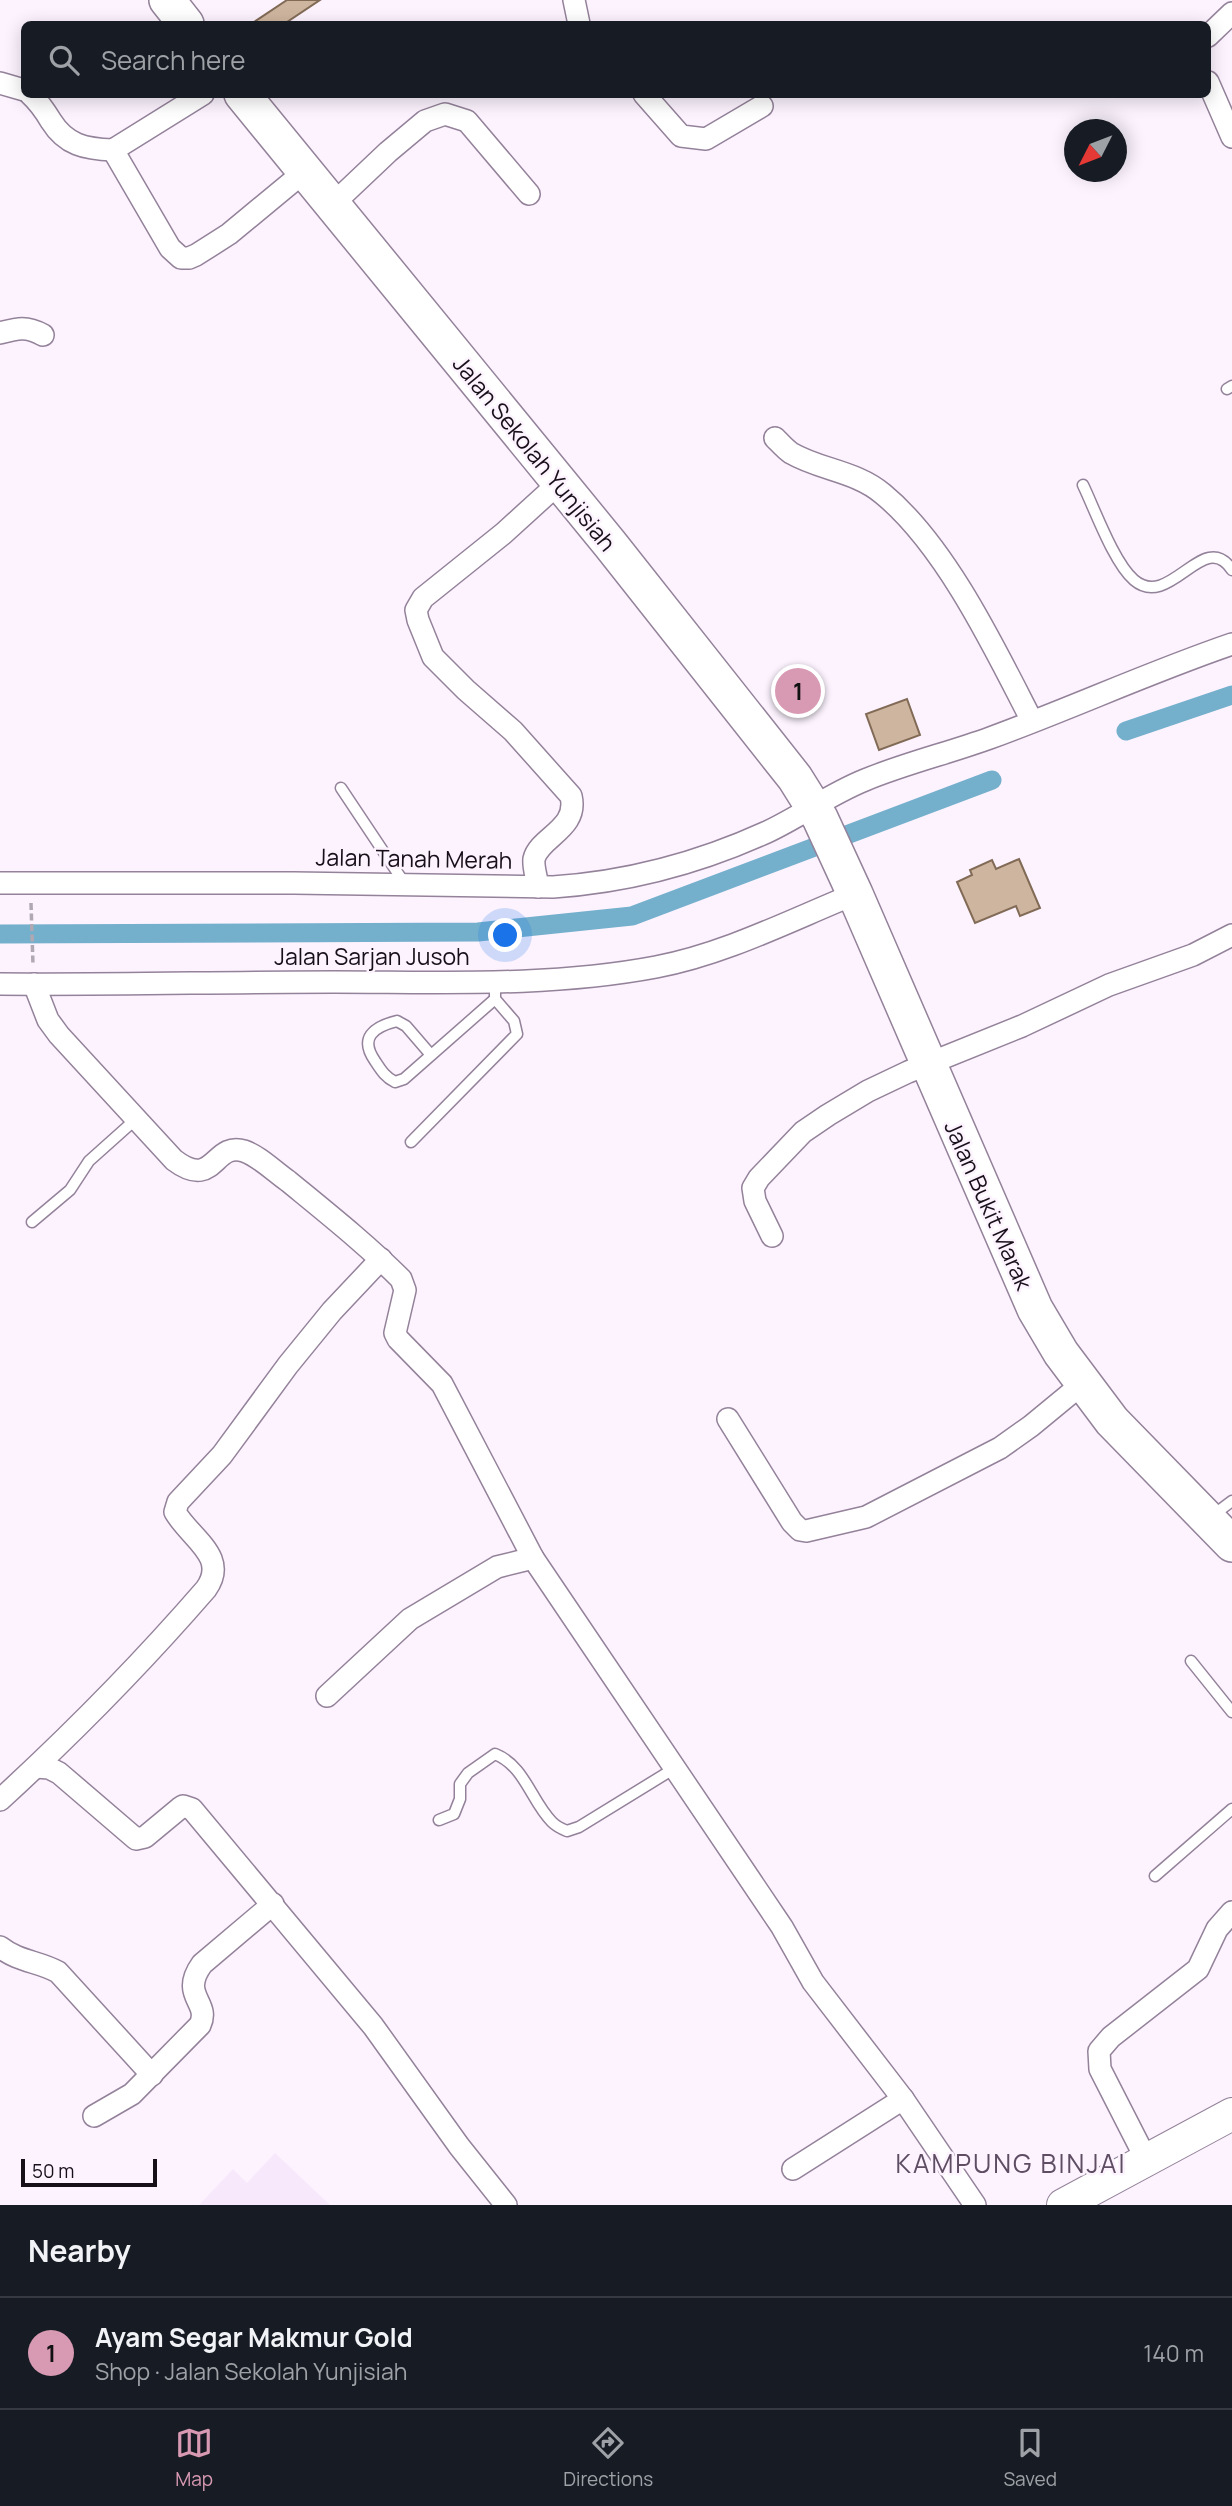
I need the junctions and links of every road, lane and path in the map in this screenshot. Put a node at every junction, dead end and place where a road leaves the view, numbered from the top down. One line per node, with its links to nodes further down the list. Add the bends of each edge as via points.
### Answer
1 (167, 0): 4 (main road)
2 (574, 0): 5 (street)
3 (1232, 13): 6 (street)
4 (184, 21)
5 (578, 21)
6 (1211, 33)
7 (0, 83): 8 (street)
8 (21, 89)
9 (1211, 89): 15 (street)
10 (34, 98): 16 (street, via 68,141)
11 (197, 98): 16 (street)
12 (245, 98): 17 (main road, Jalan Sekolah Yunjisiah)
13 (648, 98): 14 (street, via 681,136 706,139)
14 (762, 106)
15 (1232, 137)
16 (113, 150): 17 (street, via 170,248 181,258 189,258 229,234)
17 (304, 172): 19 (main road, Jalan Sekolah Yunjisiah)
18 (529, 194): 19 (street, via 467,121 445,114 425,121)
19 (332, 205): 23 (main road, Jalan Sekolah Yunjisiah)
20 (0, 333): 21 (street, via 21,327)
21 (43, 335)
22 (775, 438): 27 (street, via 789,452 862,480 884,494 916,528 947,569)
23 (560, 482): 29 (main road, Jalan Sekolah Yunjisiah, via 760,732); 32 (street, via 423,598 416,610 435,660 513,731 571,796 573,808 565,822 535,858)
24 (1083, 485): 25 (lane, via 1118,558 1135,581 1158,587 1214,556)
25 (1232, 570)
26 (1232, 644): 27 (street, Jalan Tanah Merah)
27 (1032, 721): 29 (street, Jalan Tanah Merah, via 869,778 834,793)
28 (341, 788): 31 (lane)
29 (816, 812): 32 (street, Jalan Tanah Merah, via 681,865 630,878); 33 (main road, Jalan Bukit Marak)
30 (0, 883): 31 (street, Jalan Tanah Merah)
31 (405, 884): 32 (street, Jalan Tanah Merah)
32 (538, 887)
33 (852, 887): 38 (street, Jalan Sarjan Jusoh, via 741,941 659,967); 40 (main road, Jalan Bukit Marak)
34 (30, 907): 36 (path)
35 (1232, 934): 40 (street, via 1193,955 1109,985)
36 (34, 975): 37 (street, Jalan Sarjan Jusoh); 38 (street, Jalan Sarjan Jusoh); 41 (street, via 39,1000 53,1028)
37 (0, 984)
38 (495, 991): 39 (lane); 42 (lane, via 517,1034)
39 (431, 1055): 39 (lane, via 395,1082 368,1050 367,1042 379,1029 397,1021)
40 (928, 1064): 44 (street, via 828,1115 803,1132 759,1178 753,1188 755,1201); 46 (main road, Jalan Bukit Marak, via 1035,1310)
41 (136, 1119): 43 (lane, via 89,1161 70,1190); 45 (street, via 187,1170 198,1171 233,1150 245,1151 347,1228)
42 (411, 1142)
43 (32, 1222)
44 (772, 1236)
45 (380, 1259): 50 (street, via 401,1279 405,1290 395,1327 398,1339 442,1384); 54 (street, via 288,1365 222,1455 178,1502 175,1512 210,1556 213,1579 154,1648)
46 (1082, 1384): 47 (street, via 1000,1448 866,1517 812,1531 800,1530 792,1522); 48 (main road, Jalan Bukit Marak, via 1122,1431)
47 (728, 1419)
48 (1220, 1510): 49 (main road, Jalan Bukit Marak)
49 (1232, 1544)
50 (533, 1558): 52 (street, via 497,1567 410,1619); 55 (street)
51 (1191, 1661): 53 (lane)
52 (327, 1696)
53 (1231, 1709)
54 (36, 1767): 56 (street); 60 (street, via 60,1773 136,1839 145,1837 180,1808 192,1809)
55 (675, 1768): 58 (lane, via 566,1831 553,1823 515,1767 495,1754 460,1784 454,1814); 64 (street, via 782,1927 813,1982)
56 (0, 1800)
57 (1232, 1809): 59 (lane)
58 (439, 1819)
59 (1155, 1876)
60 (273, 1904): 63 (street, via 202,1964 195,1974 193,1992 203,2020); 70 (street, via 373,2026)
61 (1232, 1912): 67 (street, via 1217,1930 1198,1969 1099,2051 1100,2069)
62 (0, 1947): 63 (street, via 13,1957 58,1972)
63 (152, 2075): 66 (street, via 132,2094)
64 (903, 2099): 68 (street); 71 (street)
65 (1232, 2114): 67 (main road)
66 (94, 2116)
67 (1146, 2159): 69 (main road)
68 (793, 2169)
69 (1081, 2201)
70 (506, 2205)
71 (975, 2205)

